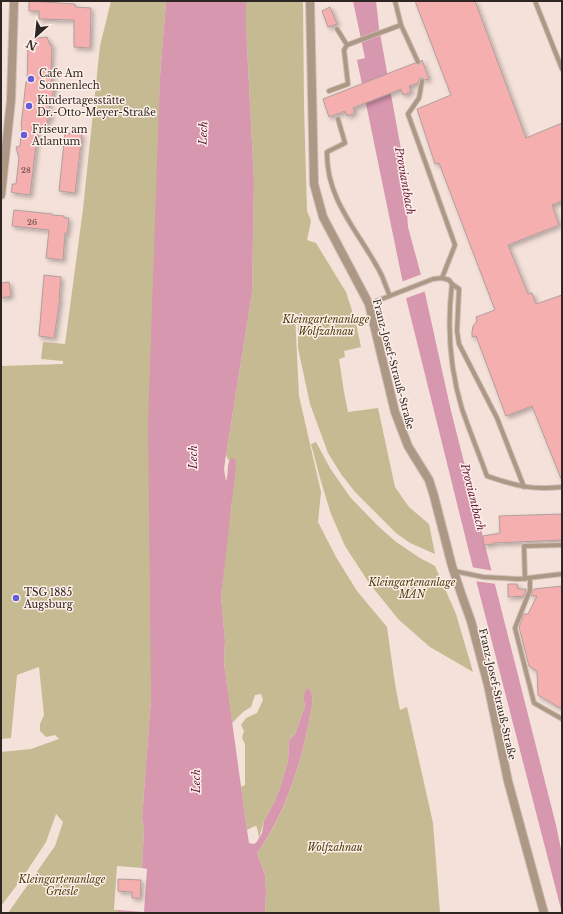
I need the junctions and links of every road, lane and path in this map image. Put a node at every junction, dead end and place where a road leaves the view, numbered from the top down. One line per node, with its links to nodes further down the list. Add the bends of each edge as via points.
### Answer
1 (14, 1): 13 (street, via 11,100)
2 (310, 1): 17 (street, Franz-Josef-Strauß-Straße, via 314,184 323,217)
3 (395, 1): 5 (lane)
4 (535, 1): 9 (lane)
5 (401, 25): 7 (lane); 8 (lane)
6 (337, 29): 7 (lane)
7 (347, 45): 11 (lane, via 344,50 348,84)
8 (418, 62)
9 (562, 70)
10 (422, 81): 14 (lane, via 419,98 408,114 455,245)
11 (329, 91)
12 (338, 119): 16 (lane, via 345,143 327,152 329,177 339,205 382,276)
13 (1, 195)
14 (442, 278): 15 (lane); 16 (lane)
15 (452, 284): 18 (lane, via 460,289 457,331 459,344 498,418); 18 (lane, via 450,346 462,408 487,476)
16 (390, 296): 17 (lane)
17 (369, 304): 21 (street, Franz-Josef-Strauß-Straße, via 395,412 408,446 429,480)
18 (524, 487): 19 (lane)
19 (562, 487)
20 (562, 545): 23 (lane, via 524,546)
21 (454, 571): 23 (lane, via 504,579); 25 (street, Franz-Josef-Strauß-Straße, via 472,621 508,781)
22 (562, 574): 23 (lane)
23 (528, 579): 24 (lane, via 530,590 515,628 534,703)
24 (562, 719)
25 (544, 913)

